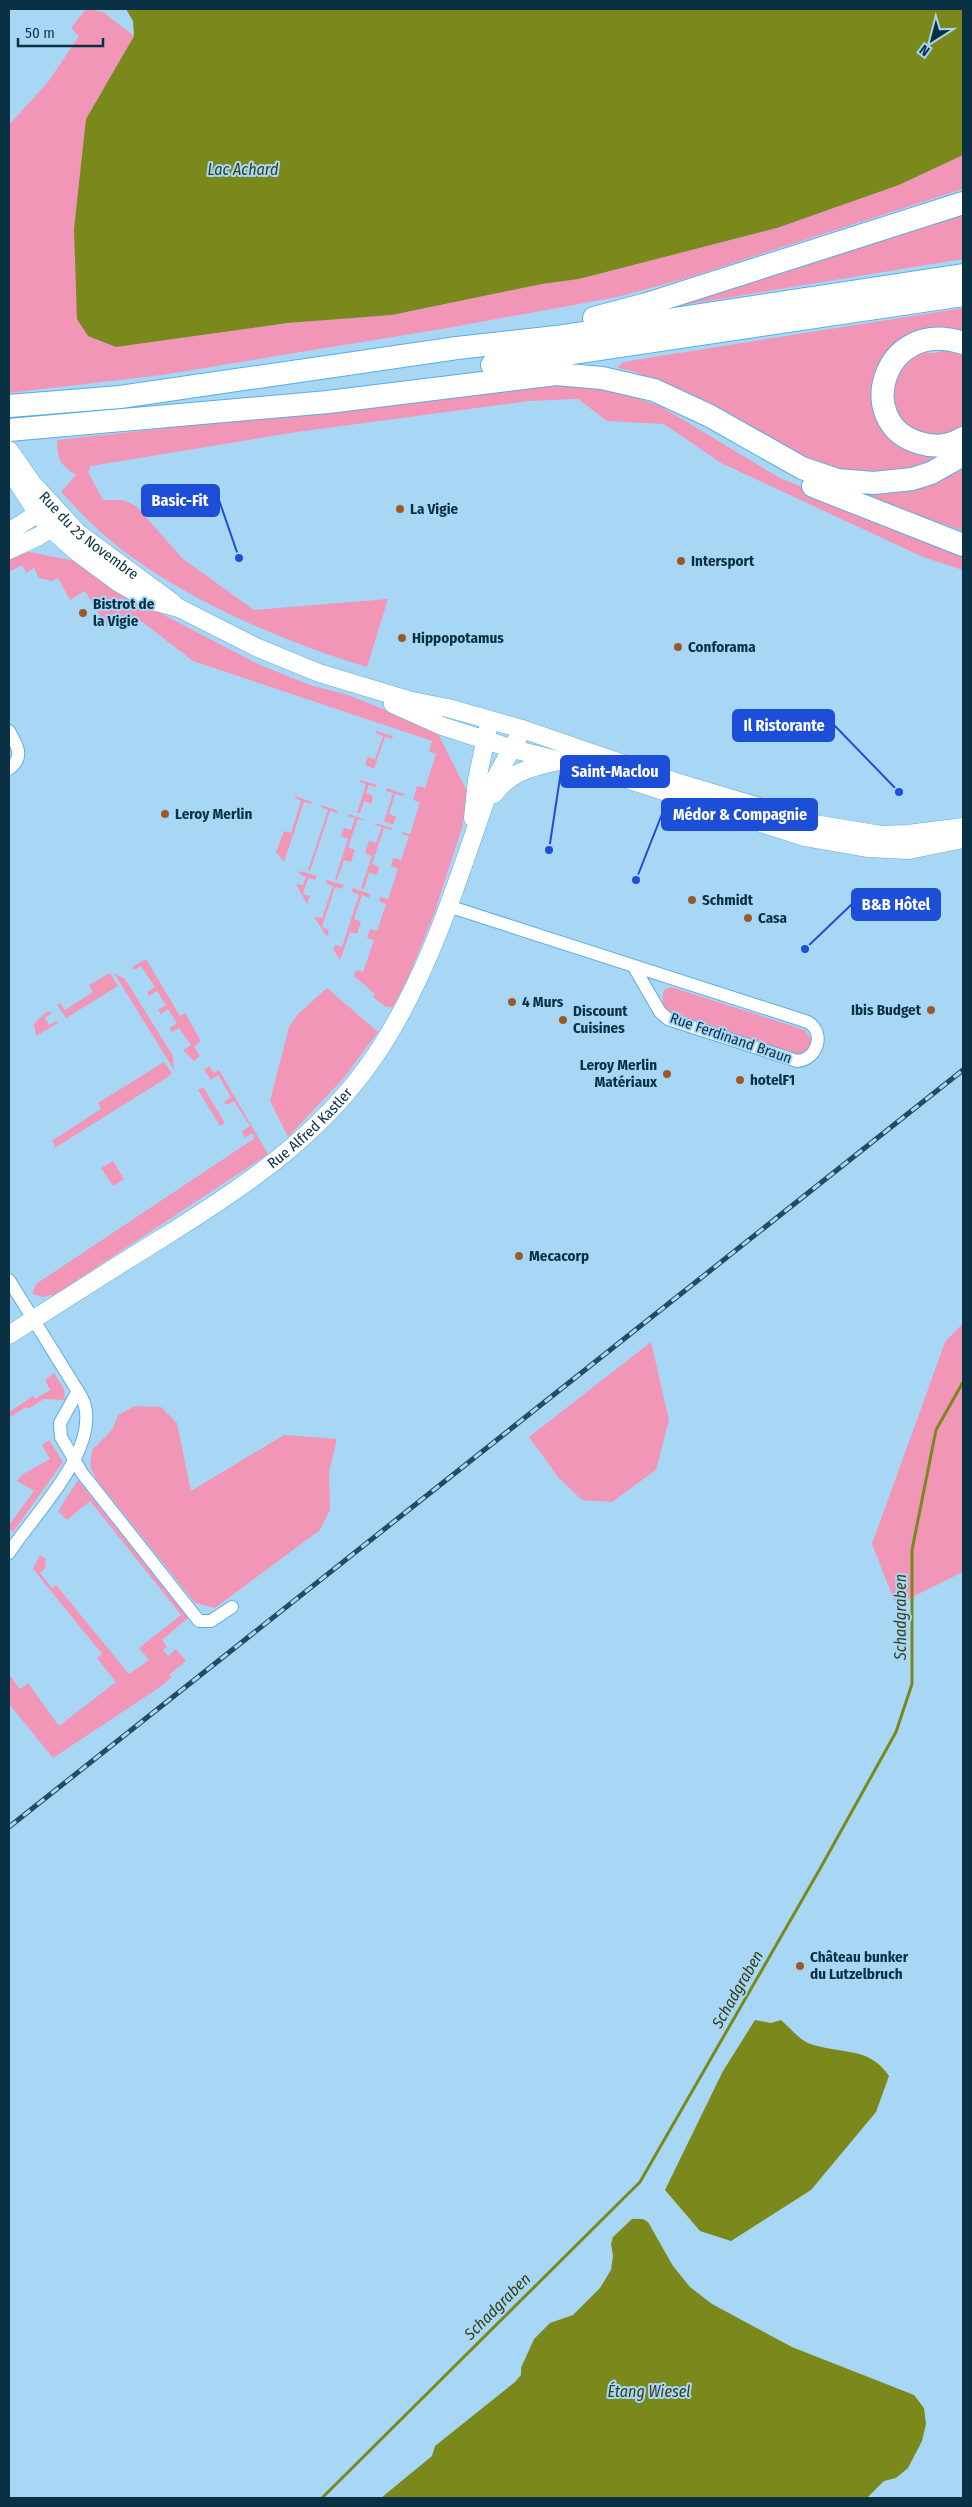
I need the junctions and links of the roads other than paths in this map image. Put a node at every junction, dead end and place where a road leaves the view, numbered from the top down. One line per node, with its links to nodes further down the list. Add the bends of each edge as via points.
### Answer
1 (963, 203): 4 (highway, via 648,304 571,324)
2 (963, 275): 4 (highway)
3 (963, 295): 8 (highway, via 292,395)
4 (556, 337): 7 (highway, via 457,348 120,397)
5 (963, 343): 10 (highway, via 935,339 910,346 891,363 882,389 887,414 904,436 929,446 944,446)
6 (636, 385): 8 (highway, via 556,374 328,402); 12 (highway, via 673,397 802,468 836,480 874,483 912,478 931,473); 16 (highway, via 792,478)
7 (18, 406)
8 (217, 410): 9 (highway)
9 (9, 430)
10 (963, 438)
11 (9, 450): 14 (main road, Rue du 23 Novembre, via 32,483)
12 (963, 455)
13 (9, 469): 14 (main road, Rue du 23 Novembre)
14 (44, 509): 15 (main road, Rue du 23 Novembre); 17 (main road)
15 (58, 524): 20 (main road); 21 (main road, Rue du 23 Novembre, via 77,552 149,600 179,608 256,647)
16 (916, 525): 18 (highway); 19 (highway)
17 (9, 532)
18 (963, 538)
19 (963, 545)
20 (9, 550)
21 (335, 678): 22 (main road, Rue du 23 Novembre); 25 (main road, Rue du 23 Novembre, via 438,724)
22 (490, 720): 23 (main road, Rue du 23 Novembre); 25 (main road, Rue Alfred Kastler)
23 (522, 729): 26 (main road, Rue Alfred Kastler); 27 (main road, Rue du 23 Novembre, via 542,737)
24 (9, 730): 28 (street, via 19,752 18,760)
25 (484, 739): 26 (main road, Rue du 23 Novembre); 31 (main road, Rue Alfred Kastler, via 474,793)
26 (513, 749): 27 (main road, Rue du 23 Novembre, via 540,756); 29 (main road, Rue Alfred Kastler, via 486,797)
27 (562, 754): 29 (main road, via 528,767 506,780); 30 (main road, via 820,825 881,835); 32 (main road, via 605,772 804,837 866,848 909,850)
28 (9, 769)
29 (482, 811): 31 (main road, Rue Alfred Kastler)
30 (963, 827)
31 (471, 838): 33 (main road, Rue Alfred Kastler)
32 (963, 839)
33 (448, 906): 34 (street, Rue Ferdinand Braun); 36 (main road, Rue Alfred Kastler, via 394,1026 361,1075 313,1130 242,1187)
34 (634, 967): 34 (street, Rue Ferdinand Braun, via 660,1012 668,1019 797,1061 807,1060 813,1054 817,1032 808,1022)
35 (9, 1280): 36 (street)
36 (33, 1319): 37 (main road, Rue Alfred Kastler); 38 (street)
37 (9, 1335)
38 (78, 1391): 39 (street, via 85,1404 86,1415); 39 (street, via 59,1427 61,1437)
39 (75, 1460): 40 (street); 41 (street, via 125,1530 198,1621 211,1622)
40 (9, 1553)
41 (232, 1607)

